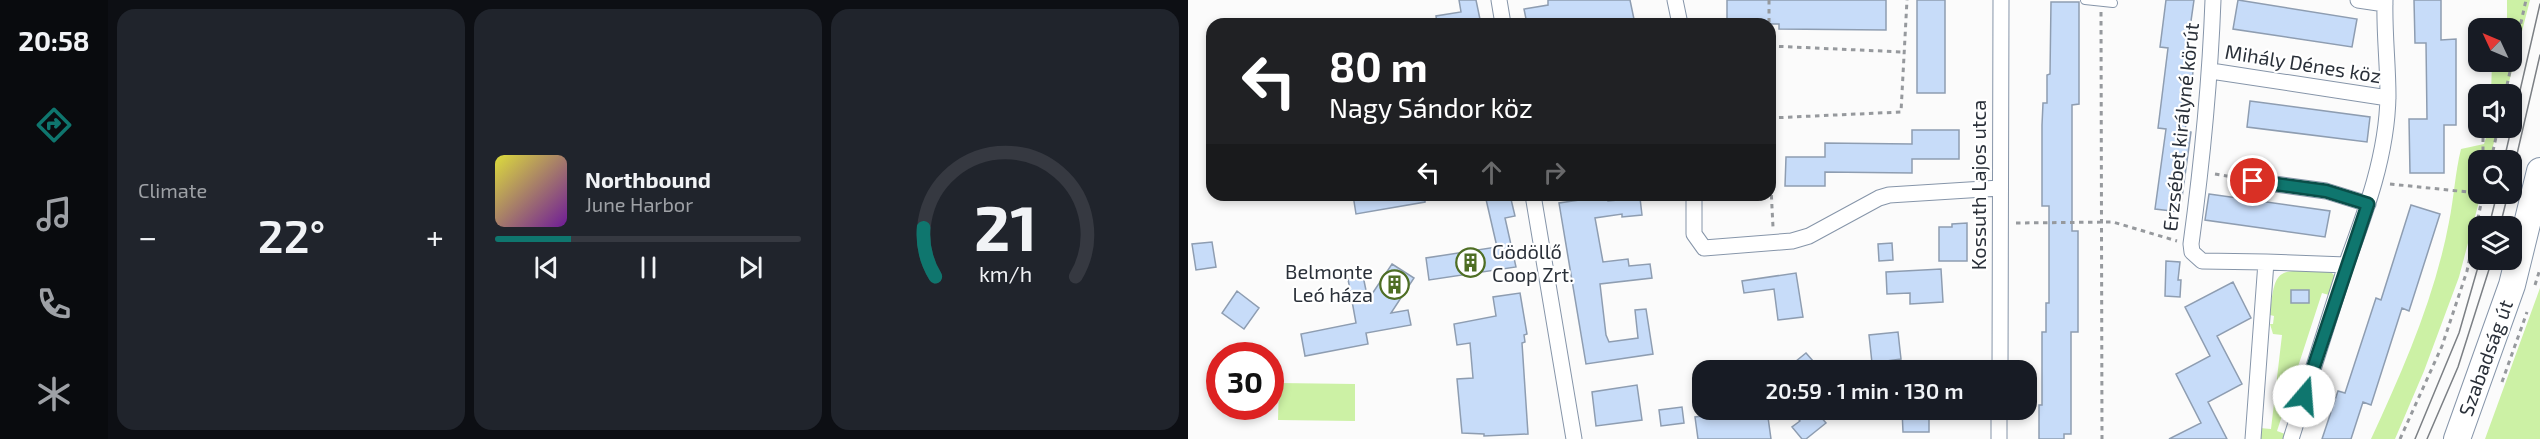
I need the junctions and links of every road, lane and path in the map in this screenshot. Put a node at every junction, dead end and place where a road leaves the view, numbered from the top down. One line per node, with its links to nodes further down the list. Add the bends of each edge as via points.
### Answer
1 (1499, 0): 13 (street)
2 (1675, 0): 14 (street)
3 (1769, 0): 15 (path)
4 (1907, 0): 17 (path)
5 (2001, 0): 26 (street, Kossuth Lajos utca)
6 (2085, 0): 10 (lane)
7 (2213, 0): 18 (street, Erzsébet királyné körút)
8 (2358, 0): 11 (street)
9 (2526, 0): 19 (path)
10 (2101, 2): 12 (lane); 33 (path)
11 (2385, 2): 20 (street)
12 (2113, 3)
13 (1502, 18)
14 (1679, 18)
15 (1769, 18)
16 (1776, 46): 17 (path)
17 (1904, 52): 21 (path, via 1901,112)
18 (2211, 71): 20 (street, Mihály Dénes köz); 22 (street, Erzsébet királyné körút)
19 (2507, 84)
20 (2388, 98): 25 (street)
21 (1776, 118)
22 (2201, 171): 24 (path); 36 (street, Erzsébet királyné körút)
23 (2540, 171): 47 (main road, Szabadság út, via 2512,285)
24 (2253, 181): 31 (street, via 2326,191)
25 (2374, 182): 27 (path); 31 (street)
26 (2000, 188): 34 (street, Kossuth Lajos utca); 35 (street, via 1879,198 1809,236)
27 (2468, 192)
28 (1534, 201): 41 (street)
29 (1694, 201): 35 (street, via 1694,234 1704,248)
30 (1771, 201): 35 (path)
31 (2368, 204): 38 (street)
32 (2481, 204): 46 (path, via 2467,271 2442,346)
33 (2100, 221): 34 (path); 36 (path); 43 (path)
34 (2000, 223): 39 (street, Kossuth Lajos utca)
35 (1773, 243)
36 (2191, 244): 37 (street, Erzsébet királyné körút, via 2192,252 2202,261)
37 (2266, 262): 38 (street, Erzsébet királyné körút); 44 (street)
38 (2346, 265): 45 (street)
39 (2000, 360)
40 (2000, 420): 42 (street)
41 (1574, 439)
42 (1999, 439)
43 (2102, 439)
44 (2253, 439)
45 (2291, 439)
46 (2400, 439)
47 (2457, 439)

